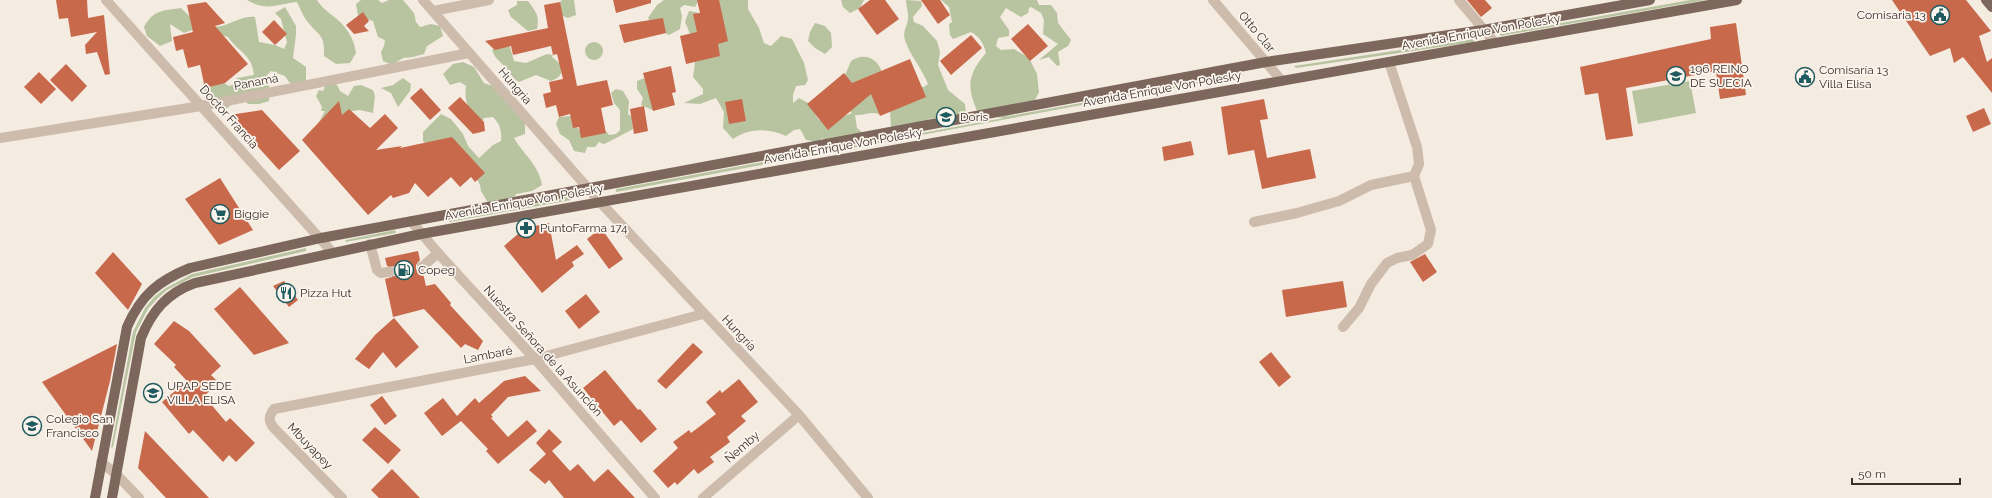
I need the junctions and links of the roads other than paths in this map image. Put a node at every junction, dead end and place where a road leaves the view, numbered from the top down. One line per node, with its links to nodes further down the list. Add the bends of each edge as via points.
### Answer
1 (106, 0): 17 (street, Doctor Francia)
2 (423, 0): 10 (street, Hungria)
3 (489, 0): 10 (street)
4 (1213, 0): 14 (street, Otto Clar)
5 (1459, 0): 11 (street)
6 (1650, 0): 11 (main road, Avenida Enrique Von Polesky)
7 (1737, 0): 12 (main road, Avenida Enrique Von Polesky)
8 (1986, 0): 9 (main road)
9 (1992, 7)
10 (433, 10): 13 (street, Hungria)
11 (1483, 30): 12 (street); 14 (main road, Avenida Enrique Von Polesky)
12 (1495, 43): 15 (main road, Avenida Enrique Von Polesky)
13 (469, 53): 17 (street, Panamá); 20 (street, Hungria)
14 (1266, 62): 16 (street, Otto Clar); 20 (main road, Avenida Enrique Von Polesky)
15 (1389, 62): 16 (main road, Avenida Enrique Von Polesky); 19 (street, via 1406,106 1417,147 1419,164)
16 (1282, 81): 21 (main road, Avenida Enrique Von Polesky)
17 (201, 106): 18 (street, Panamá); 25 (street, Doctor Francia)
18 (0, 138)
19 (1414, 176): 23 (street, via 1371,185 1339,201); 32 (street, via 1431,230 1428,244 1412,254 1387,263 1371,284 1359,308)
20 (588, 188): 21 (street, Hungría); 22 (main road, Avenida Enrique Von Polesky)
21 (600, 202): 24 (main road, Avenida Enrique Von Polesky); 31 (street, Hungría)
22 (411, 221): 24 (street, Nuestra Señora de la Asunción); 25 (main road, Avenida Enrique Von Polesky)
23 (1254, 222)
24 (421, 234): 26 (main road, Avenida Enrique Von Polesky); 28 (street, Nuestra Señora de la Asunción)
25 (321, 238): 27 (street, Doctor Francia); 36 (main road, Avenida Enrique Von Polesky, via 190,268 152,289 139,304 127,328)
26 (370, 244): 27 (main road, Avenida Enrique Von Polesky); 30 (street, via 377,270 381,273)
27 (332, 252): 37 (main road, Avenida Enrique Von Polesky, via 195,282 182,287 159,306 141,338)
28 (438, 253): 29 (street); 33 (street, Nuestra Señora de la Asunción)
29 (422, 267)
30 (388, 272)
31 (704, 314): 33 (street, Lambaré); 35 (street, Hungría)
32 (1343, 327)
33 (535, 359): 34 (street, Lambaré); 42 (street, Nuestra Señora de la Asunción)
34 (274, 409): 41 (street, Mbuyapey, via 269,416 269,422)
35 (799, 415): 43 (street, Ñemby); 44 (street, Hungría)
36 (101, 462): 37 (street); 38 (main road, Avenida Enrique Von Polesky)
37 (116, 474): 39 (main road, Avenida Enrique Von Polesky); 40 (street)
38 (95, 498)
39 (112, 498)
40 (139, 498)
41 (342, 498)
42 (655, 498)
43 (703, 498)
44 (868, 498)

